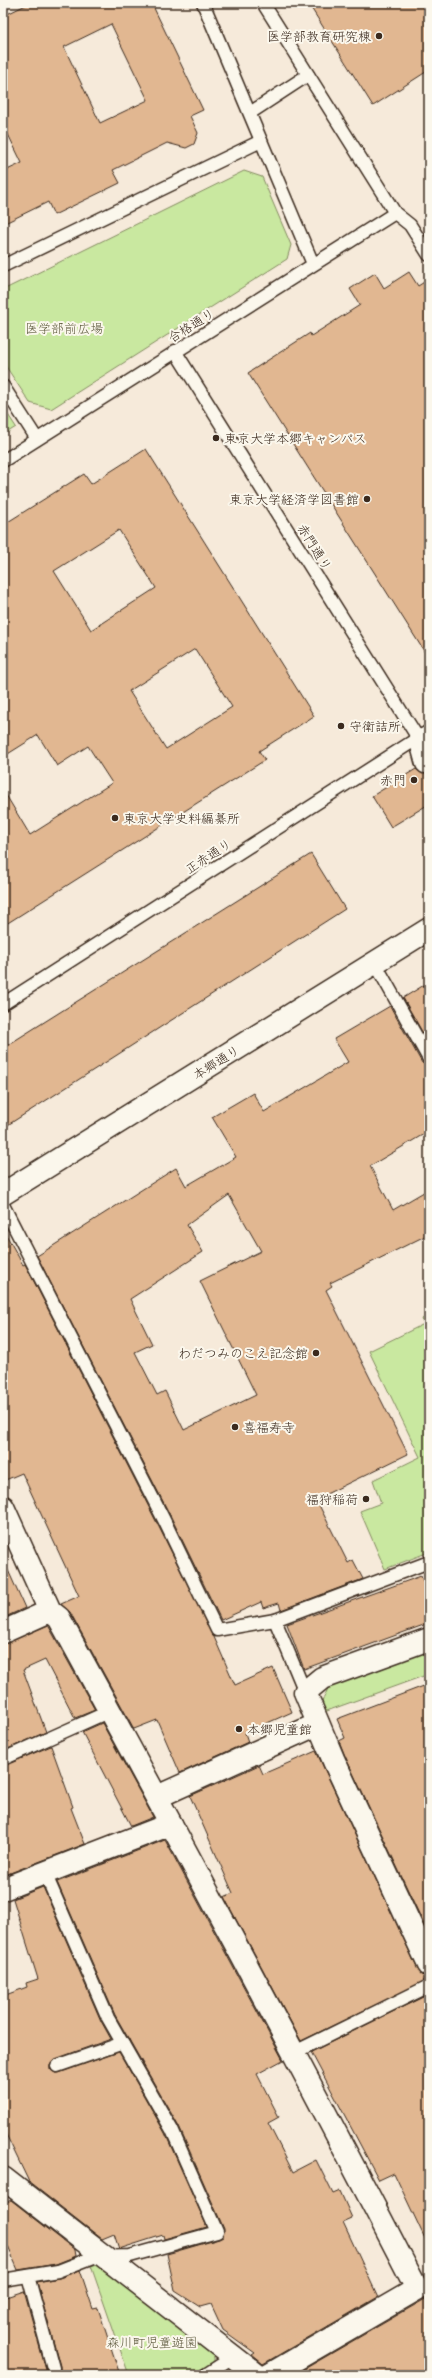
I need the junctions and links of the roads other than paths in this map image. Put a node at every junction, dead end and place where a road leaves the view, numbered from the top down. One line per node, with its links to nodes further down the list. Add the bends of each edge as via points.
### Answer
1 (203, 3): 4 (lane)
2 (263, 3): 3 (lane)
3 (308, 75): 4 (lane); 6 (lane)
4 (250, 114): 5 (lane)
5 (261, 141): 8 (lane); 9 (lane)
6 (395, 213): 7 (lane, via 410,225); 8 (lane, 合格通り)
7 (429, 255)
8 (313, 264): 10 (lane, 合格通り)
9 (3, 266)
10 (175, 351): 12 (lane, 合格通り); 14 (lane, 赤門通り)
11 (3, 386): 12 (lane)
12 (37, 439): 13 (lane, 合格通り)
13 (3, 461)
14 (423, 735): 15 (street); 18 (lane, 正赤通り)
15 (425, 764)
16 (429, 929): 17 (main road, 本郷通り)
17 (375, 963): 19 (lane); 20 (main road, 本郷通り)
18 (3, 1004)
19 (429, 1059)
20 (3, 1194)
21 (3, 1204): 25 (lane, via 164,1520 217,1630)
22 (3, 1507): 24 (main road)
23 (429, 1562): 25 (lane)
24 (50, 1611): 26 (main road); 29 (main road, via 59,1618)
25 (274, 1620): 28 (lane)
26 (3, 1632)
27 (429, 1638): 28 (main road, via 322,1678)
28 (305, 1692): 30 (main road)
29 (110, 1711): 31 (lane); 32 (main road)
30 (318, 1724): 32 (main road); 36 (main road)
31 (3, 1759)
32 (157, 1797): 33 (main road)
33 (171, 1824): 34 (main road); 39 (main road)
34 (45, 1874): 35 (main road); 38 (lane, via 108,2018)
35 (3, 1889)
36 (429, 1965)
37 (429, 1986): 39 (lane)
38 (123, 2043): 40 (lane); 42 (lane, via 172,2130 217,2232 130,2256)
39 (295, 2052): 49 (main road, via 417,2289)
40 (57, 2066)
41 (3, 2178): 42 (main road)
42 (102, 2256): 43 (lane, via 58,2271); 45 (main road)
43 (28, 2276): 44 (lane); 46 (lane)
44 (3, 2280)
45 (233, 2357): 47 (lane); 48 (main road)
46 (53, 2368)
47 (205, 2375)
48 (257, 2375)
49 (269, 2375)

